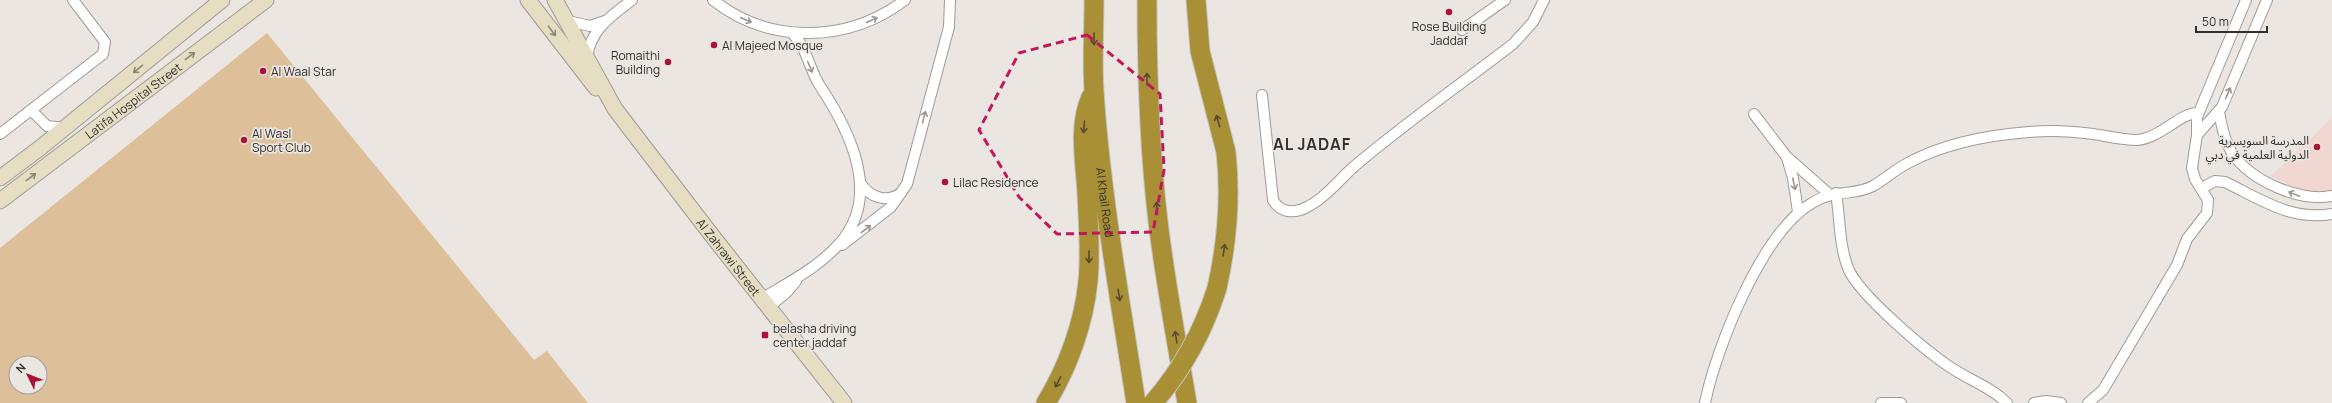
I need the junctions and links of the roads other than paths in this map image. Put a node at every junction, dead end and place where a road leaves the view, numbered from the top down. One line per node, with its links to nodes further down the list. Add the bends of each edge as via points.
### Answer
1 (73, 0): 27 (street, via 105,42 105,51)
2 (222, 0): 29 (main road, Latifa Hospital Street, one-way to 29)
3 (266, 0): 40 (main road, Latifa Hospital Street, one-way to 3)
4 (528, 0): 24 (main road, Al Zahrawi Street, one-way to 24, via 568,54)
5 (555, 0): 18 (main road, Al Zahrawi Street)
6 (632, 0): 17 (street)
7 (713, 0): 20 (street, one-way to 20, via 750,22)
8 (905, 0): 20 (street, one-way to 8, via 830,32 858,26 885,14)
9 (950, 0): 37 (street, one-way to 9, via 910,175 949,27)
10 (1094, 0): 22 (highway, Al Khail Road, one-way to 22)
11 (1147, 0): 49 (highway, one-way to 11, via 1158,222 1151,154 1147,86)
12 (1196, 0): 48 (highway, one-way to 12, bridge, via 1175,376 1201,331 1217,288 1227,229 1226,152 1200,51)
13 (1505, 0): 19 (street)
14 (1544, 0): 23 (street, via 1533,22 1513,44 1357,164 1318,200 1302,209 1282,210 1273,200)
15 (2246, 0): 26 (street)
16 (2267, 0): 25 (street, one-way to 16)
17 (605, 21): 18 (street, via 590,26); 21 (street, via 592,38)
18 (568, 22): 21 (main road, Al Zahrawi Street)
19 (1462, 30)
20 (792, 33): 35 (street, one-way to 35, via 800,42 813,74 844,126)
21 (587, 58): 24 (main road, Al Zahrawi Street)
22 (1094, 90): 46 (highway, one-way to 46, via 1087,107 1083,130 1089,240 1087,290 1081,320 1068,359); 47 (highway, Al Khail Road, one-way to 47, via 1109,229)
23 (1262, 95)
24 (615, 109): 44 (main road, Al Zahrawi Street)
25 (2219, 112): 31 (street); 39 (street, one-way to 25, via 2314,198 2296,195 2251,172 2238,160 2228,145)
26 (2198, 113): 31 (street); 38 (street, via 2191,114 2159,134 2143,139 2052,131 2027,132 1967,142 1908,162 1867,188)
27 (34, 114): 29 (street, via 48,126); 30 (street); 32 (street, via 42,134)
28 (1754, 114): 33 (street)
29 (65, 128): 32 (main road, Latifa Hospital Street)
30 (0, 134)
31 (2197, 136): 36 (street, via 2192,168 2195,179)
32 (40, 148): 34 (main road, Latifa Hospital Street)
33 (1786, 156): 38 (street); 41 (street, one-way to 41, via 1793,178)
34 (0, 178)
35 (861, 184): 37 (street, via 877,197 893,197); 43 (street, via 859,205 854,220 847,234)
36 (2202, 188): 42 (street, via 2215,181 2225,182 2284,212 2305,216); 56 (street, via 2208,200 2207,213 2188,239 2177,265 2103,390)
37 (902, 192): 43 (street, one-way to 37, via 874,223)
38 (1833, 194): 41 (street); 53 (street, via 1846,263 1856,283 1925,349)
39 (2332, 196)
40 (0, 201)
41 (1798, 212): 50 (street, via 1764,257 1734,314 1717,356)
42 (2332, 214)
43 (833, 250): 44 (street)
44 (764, 303): 45 (main road, Al Zahrawi Street)
45 (844, 403)
46 (1046, 403)
47 (1136, 403)
48 (1152, 403)
49 (1187, 403)
50 (1705, 403)
51 (1881, 403): 52 (street)
52 (1901, 403)
53 (2007, 403)
54 (2034, 403): 55 (street)
55 (2061, 403)
56 (2088, 403)

